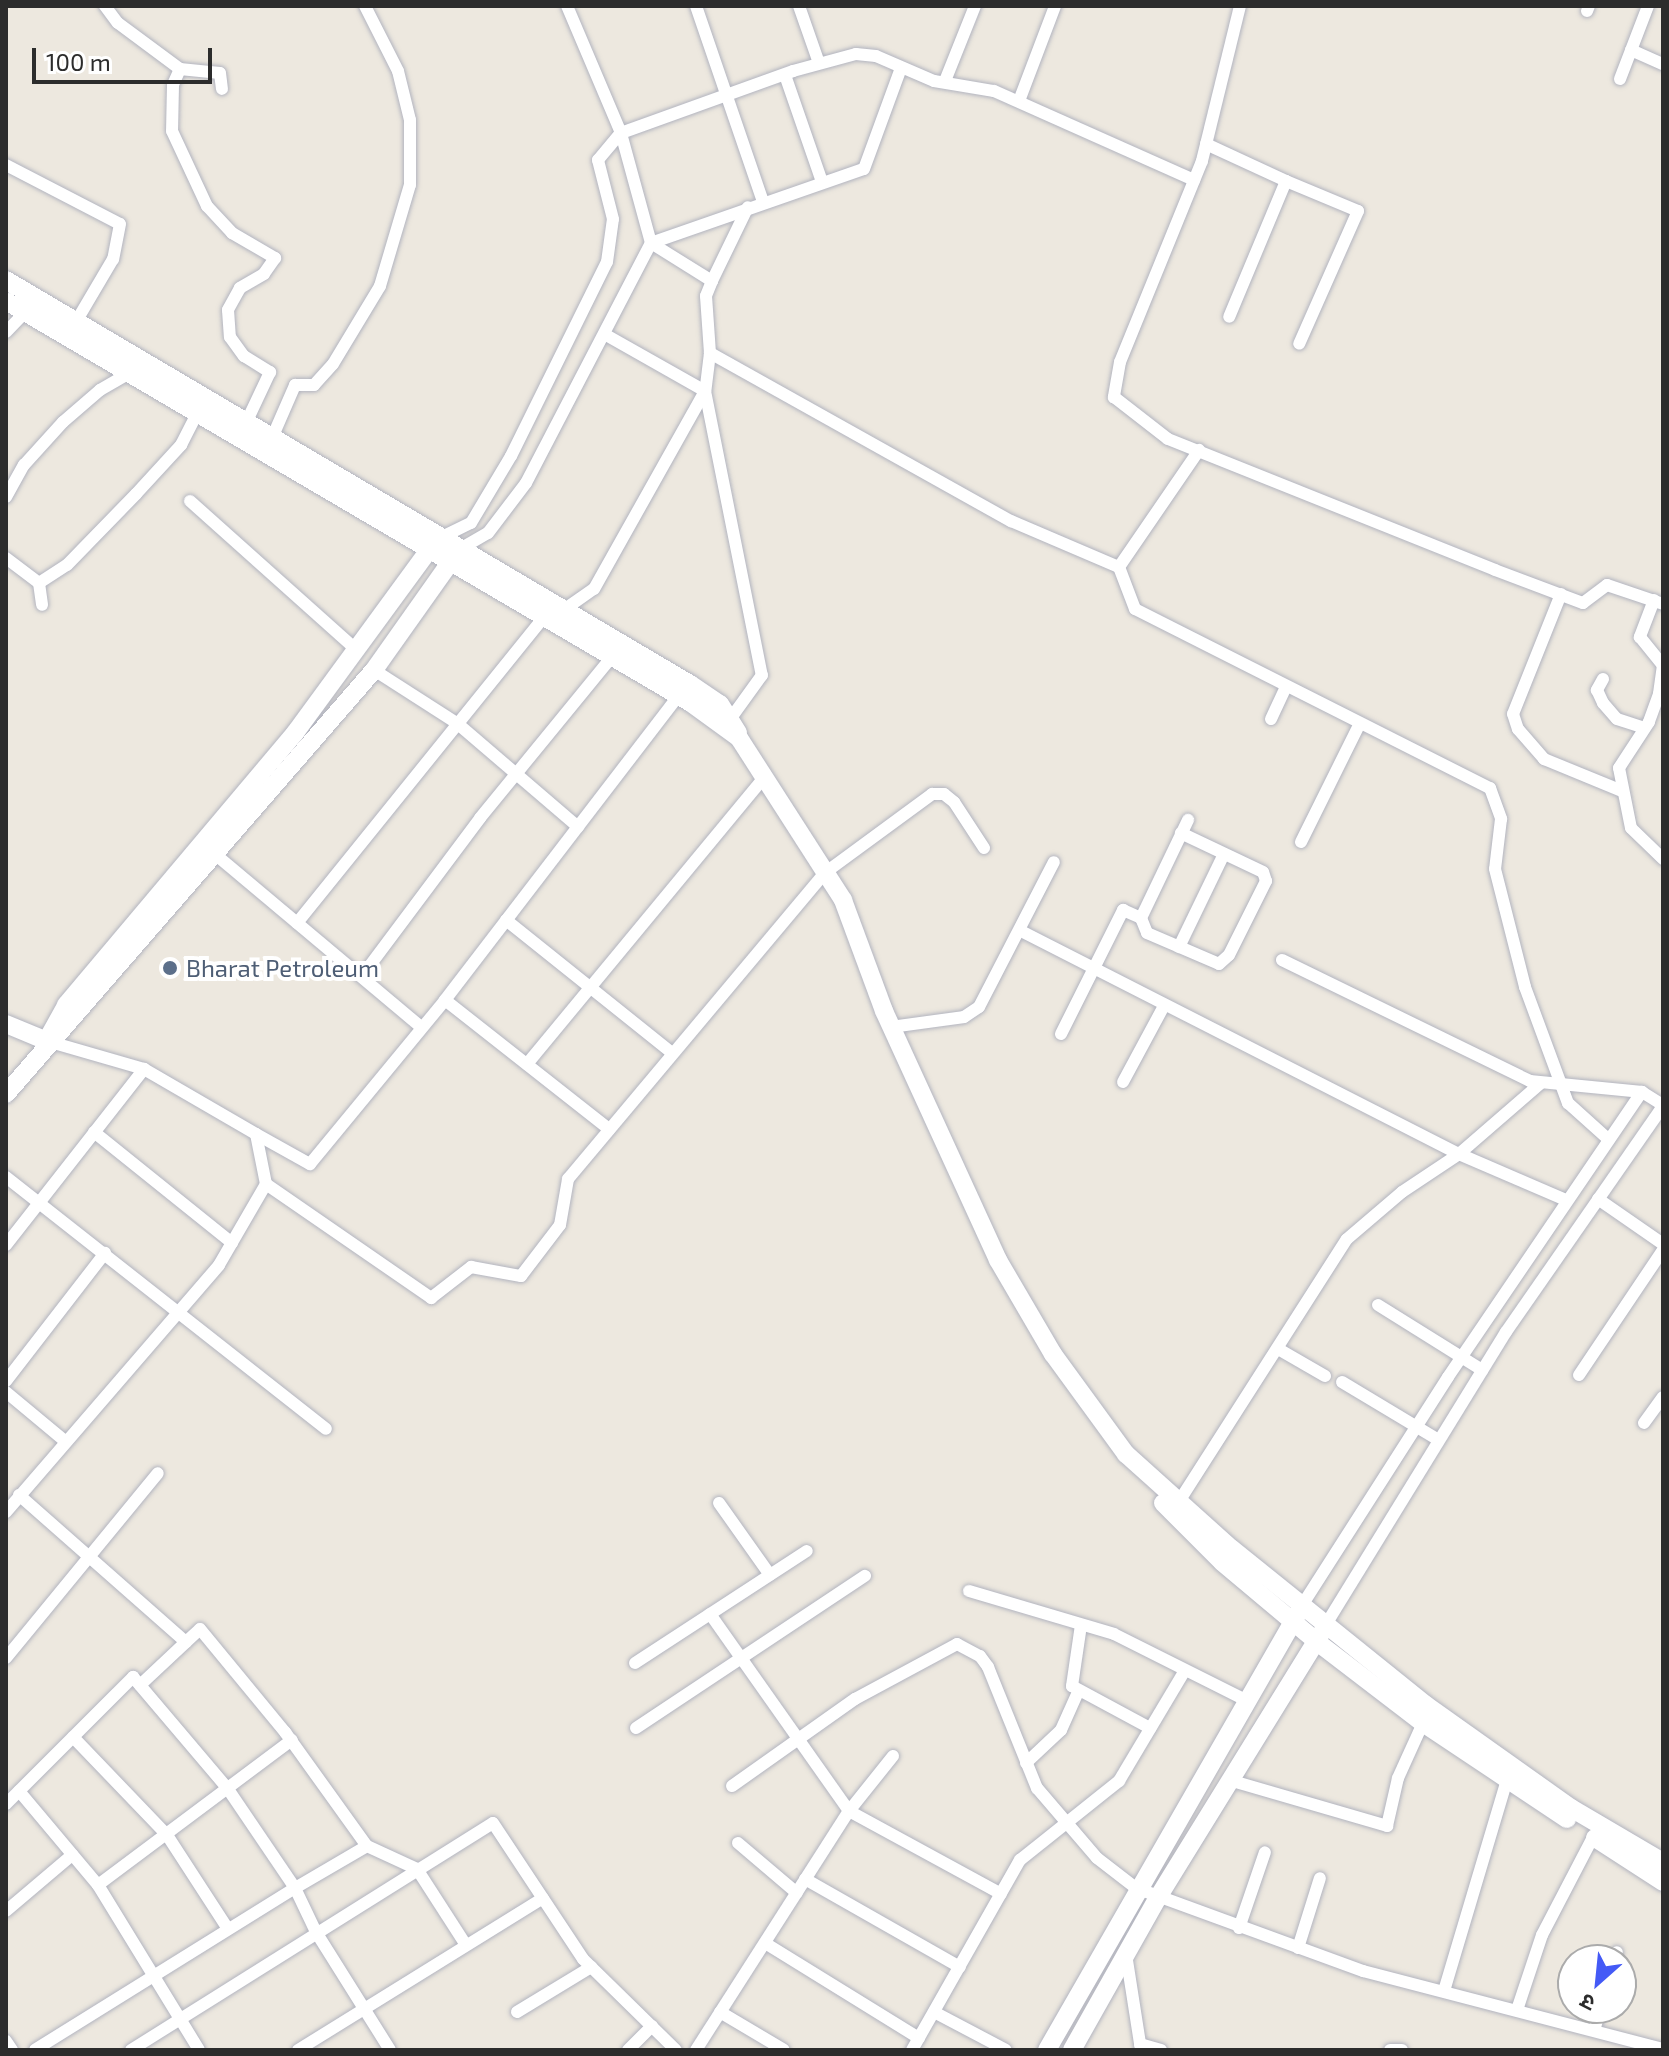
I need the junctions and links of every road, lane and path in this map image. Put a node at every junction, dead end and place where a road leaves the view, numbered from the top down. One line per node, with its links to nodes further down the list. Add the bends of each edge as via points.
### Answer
1 (105, 6): 14 (street, via 118,23)
2 (365, 6): 44 (street, via 398,71 410,120 410,185 380,286 333,364 314,385 295,385)
3 (567, 6): 21 (street)
4 (696, 6): 19 (street)
5 (799, 6): 11 (street)
6 (975, 6): 17 (street)
7 (1055, 6): 20 (street)
8 (1240, 6): 22 (street)
9 (1648, 6): 10 (street)
10 (1631, 50): 12 (street); 16 (street)
11 (819, 63): 13 (street, via 856,54); 15 (street)
12 (1663, 64)
13 (901, 68): 17 (street); 26 (street, via 864,169)
14 (180, 69): 18 (street, via 220,73); 43 (street, via 173,85 172,131 183,164 207,206 232,233 275,258 264,274 240,288 228,310 230,337 244,356 270,372)
15 (785, 75): 19 (street); 26 (street)
16 (1620, 79)
17 (945, 81): 20 (street)
18 (222, 89)
19 (729, 97): 21 (street); 27 (street)
20 (1019, 101): 24 (street)
21 (621, 133): 29 (street); 48 (street, via 598,160 613,219 607,262 511,456 471,523)
22 (1206, 144): 24 (street); 25 (street)
23 (6, 165): 35 (street, via 120,224 113,259)
24 (1194, 180): 45 (street, via 1120,362 1114,397 1136,418)
25 (1286, 181): 34 (street); 38 (street, via 1358,211)
26 (822, 182): 27 (street)
27 (763, 202): 28 (street)
28 (748, 207): 29 (street); 31 (street)
29 (651, 243): 31 (street); 37 (street)
30 (6, 280): 35 (street)
31 (712, 281): 39 (street, via 706,296)
32 (6, 301): 33 (street)
33 (25, 312): 35 (street); 36 (street)
34 (1229, 317)
35 (71, 330): 40 (street); 43 (street)
36 (6, 332)
37 (606, 335): 41 (street); 49 (street, via 526,483 488,533)
38 (1299, 344)
39 (710, 353): 41 (street); 51 (street, via 1011,521)
40 (130, 373): 42 (street); 46 (street, via 88,398 63,422 24,465)
41 (705, 391): 56 (street, via 594,589); 65 (street, via 761,661 757,689)
42 (197, 413): 48 (street); 52 (street, via 181,445 136,494 60,571)
43 (246, 423): 44 (street)
44 (272, 438): 48 (street)
45 (1199, 450): 51 (street); 53 (street)
46 (6, 497)
47 (190, 501): 58 (street)
48 (435, 543): 49 (street); 58 (street)
49 (454, 555): 56 (street); 57 (street); 60 (street)
50 (6, 558): 52 (street)
51 (1119, 567): 62 (street, via 1135,609)
52 (39, 583): 55 (street)
53 (1561, 594): 54 (street, via 1583,603 1607,585); 71 (street, via 1513,714 1518,729 1544,759)
54 (1659, 602): 68 (street, via 1640,637 1663,665 1656,706)
55 (42, 605)
56 (565, 609): 65 (street, via 690,684)
57 (544, 617): 59 (street); 66 (street)
58 (358, 651): 77 (street)
59 (612, 657): 63 (street); 69 (street)
60 (374, 670): 66 (street); 77 (street)
61 (1603, 679): 68 (street, via 1597,690 1603,703 1617,719)
62 (1286, 687): 64 (street); 67 (street)
63 (678, 696): 65 (street); 73 (street)
64 (1271, 719)
65 (727, 721): 70 (street)
66 (458, 724): 69 (street); 84 (street)
67 (1359, 725): 75 (street); 103 (street, via 1490,788 1501,819 1495,869 1525,987)
68 (1644, 728): 71 (street, via 1619,768)
69 (518, 771): 73 (street); 89 (street)
70 (765, 776): 81 (street); 90 (street)
71 (1622, 791): 79 (street, via 1631,828)
72 (1188, 820): 74 (street)
73 (578, 827): 83 (street)
74 (1181, 833): 78 (street); 82 (street)
75 (1301, 842)
76 (984, 848): 81 (street, via 954,802 944,794 932,794)
77 (209, 850): 84 (street); 97 (street, via 65,1028)
78 (1224, 854): 86 (street); 86 (street, via 1263,872 1266,881 1223,962)
79 (1663, 859)
80 (1054, 862): 85 (street)
81 (826, 872): 95 (street, via 843,900); 98 (street)
82 (1141, 918): 86 (street, via 1143,930); 88 (street, via 1123,910)
83 (506, 920): 90 (street); 91 (street)
84 (297, 923): 89 (street)
85 (1021, 931): 88 (street); 95 (street, via 979,1007 964,1017)
86 (1179, 947)
87 (1282, 960): 102 (street)
88 (1094, 970): 92 (street); 96 (street)
89 (362, 976): 94 (street)
90 (591, 988): 98 (street); 99 (street)
91 (445, 1000): 94 (street); 99 (street)
92 (1164, 1006): 101 (street); 111 (street)
93 (6, 1024): 97 (street)
94 (421, 1027): 109 (street, via 310,1164)
95 (891, 1027): 140 (street, via 968,1201 1025,1308 1053,1354)
96 (1061, 1034)
97 (47, 1041): 100 (street); 105 (street)
98 (671, 1052): 107 (street)
99 (527, 1064): 107 (street)
100 (144, 1069): 108 (street); 109 (street)
101 (1123, 1082)
102 (1541, 1083): 103 (street); 111 (street)
103 (1562, 1086): 104 (street); 110 (street, via 1568,1103)
104 (1642, 1092): 106 (street); 110 (street)
105 (6, 1094)
106 (1663, 1105): 114 (street)
107 (609, 1129): 113 (street, via 568,1179 560,1225 521,1276 471,1267 431,1298)
108 (94, 1132): 116 (street); 117 (street)
109 (256, 1134): 113 (street)
110 (1608, 1139): 115 (street)
111 (1459, 1154): 115 (street); 123 (street, via 1402,1192 1347,1239)
112 (6, 1177): 116 (street)
113 (266, 1184): 117 (street)
114 (1598, 1199): 119 (street); 125 (street)
115 (1566, 1200): 124 (street)
116 (39, 1202): 118 (street); 120 (street)
117 (232, 1243): 122 (street)
118 (6, 1245)
119 (1663, 1247): 126 (street)
120 (105, 1253): 122 (street); 128 (street)
121 (1378, 1305): 124 (street)
122 (180, 1312): 134 (street); 136 (street)
123 (1280, 1350): 127 (street); 140 (street)
124 (1461, 1357): 125 (street); 133 (street)
125 (1482, 1370): 135 (street)
126 (1579, 1375)
127 (1325, 1376)
128 (6, 1381)
129 (1342, 1382): 133 (street)
130 (6, 1392): 136 (street)
131 (1663, 1397): 132 (street)
132 (1644, 1423)
133 (1416, 1427): 135 (street); 148 (street)
134 (326, 1429)
135 (1437, 1439): 150 (street)
136 (66, 1442): 138 (street)
137 (158, 1473): 143 (street)
138 (19, 1495): 141 (street); 143 (street)
139 (719, 1503): 144 (street)
140 (1174, 1505): 148 (street)
141 (6, 1512)
142 (807, 1551): 144 (street)
143 (90, 1558): 151 (street); 152 (street)
144 (770, 1575): 147 (street)
145 (865, 1576): 153 (street)
146 (969, 1591): 149 (street)
147 (710, 1614): 153 (street); 154 (street)
148 (1297, 1614): 150 (street); 158 (street)
149 (1081, 1625): 155 (street, via 1114,1634); 157 (street, via 1071,1680)
150 (1321, 1634): 159 (street); 160 (street); 182 (street, via 1571,1808)
151 (186, 1642): 156 (street); 165 (street, via 200,1629)
152 (7, 1655)
153 (741, 1657): 161 (street); 164 (street)
154 (635, 1663)
155 (1184, 1672): 158 (street); 162 (street)
156 (140, 1685): 163 (street, via 133,1677); 171 (street)
157 (1078, 1692): 162 (street); 167 (street, via 1061,1730)
158 (1243, 1705): 159 (street); 189 (street)
159 (1266, 1721): 168 (street)
160 (1423, 1723): 168 (street, via 1398,1778 1387,1826); 169 (street)
161 (636, 1728)
162 (1150, 1728): 175 (street, via 1119,1781)
163 (73, 1737): 172 (street); 176 (street)
164 (799, 1738): 167 (street, via 855,1699 957,1644 980,1656 988,1667); 170 (street); 174 (street)
165 (292, 1740): 171 (street); 179 (street)
166 (893, 1756): 174 (street)
167 (1026, 1763): 175 (street, via 1037,1788)
168 (1229, 1780): 193 (street)
169 (1507, 1780): 177 (street); 205 (street)
170 (732, 1786)
171 (228, 1789): 176 (street); 188 (street)
172 (19, 1791): 173 (street); 181 (street)
173 (6, 1804)
174 (849, 1811): 185 (street); 191 (street)
175 (1066, 1825): 189 (street); 191 (street, via 1020,1860)
176 (167, 1835): 187 (street); 196 (street)
177 (1593, 1837): 186 (street); 207 (street, via 1542,1935)
178 (738, 1843): 190 (street)
179 (367, 1846): 183 (street); 188 (street)
180 (1265, 1852): 195 (street)
181 (72, 1855): 187 (street); 194 (street)
182 (1663, 1862)
183 (417, 1869): 192 (street, via 493,1823); 197 (street); 199 (street)
184 (1320, 1878): 200 (street)
185 (805, 1879): 190 (street); 203 (street)
186 (1663, 1882)
187 (98, 1885): 204 (street)
188 (295, 1888): 196 (street); 197 (street)
189 (1136, 1888): 193 (street); 230 (street)
190 (797, 1893): 198 (street)
191 (1001, 1894): 203 (street)
192 (543, 1898): 199 (street); 202 (street)
193 (1157, 1899): 195 (street); 201 (street)
194 (6, 1911)
195 (1239, 1928): 200 (street)
196 (228, 1929): 204 (street)
197 (316, 1932): 206 (street); 211 (street)
198 (765, 1943): 209 (street); 216 (street)
199 (466, 1945): 206 (street)
200 (1298, 1948): 205 (street)
201 (1126, 1954): 217 (street); 231 (street)
202 (591, 1967): 208 (street); 213 (street)
203 (960, 1967): 210 (street)
204 (153, 1975): 211 (street); 220 (street)
205 (1444, 1991): 207 (street)
206 (363, 2007): 223 (street); 224 (street)
207 (1517, 2010): 214 (street)
208 (517, 2012)
209 (720, 2012): 227 (street); 228 (street)
210 (934, 2012): 216 (street); 229 (street)
211 (181, 2021): 221 (street); 222 (street)
212 (1596, 2024): 214 (street)
213 (652, 2026): 225 (street); 226 (street)
214 (1594, 2030): 218 (street)
215 (6, 2041): 219 (street)
216 (916, 2044)
217 (1141, 2047): 232 (street)
218 (1663, 2049)
219 (12, 2050)
220 (35, 2050)
221 (131, 2050)
222 (199, 2050)
223 (298, 2050)
224 (390, 2050)
225 (628, 2050)
226 (676, 2050)
227 (696, 2050)
228 (784, 2050)
229 (1006, 2050)
230 (1047, 2050)
231 (1072, 2050)
232 (1161, 2050)
233 (1390, 2050): 234 (street)
234 (1402, 2050)

